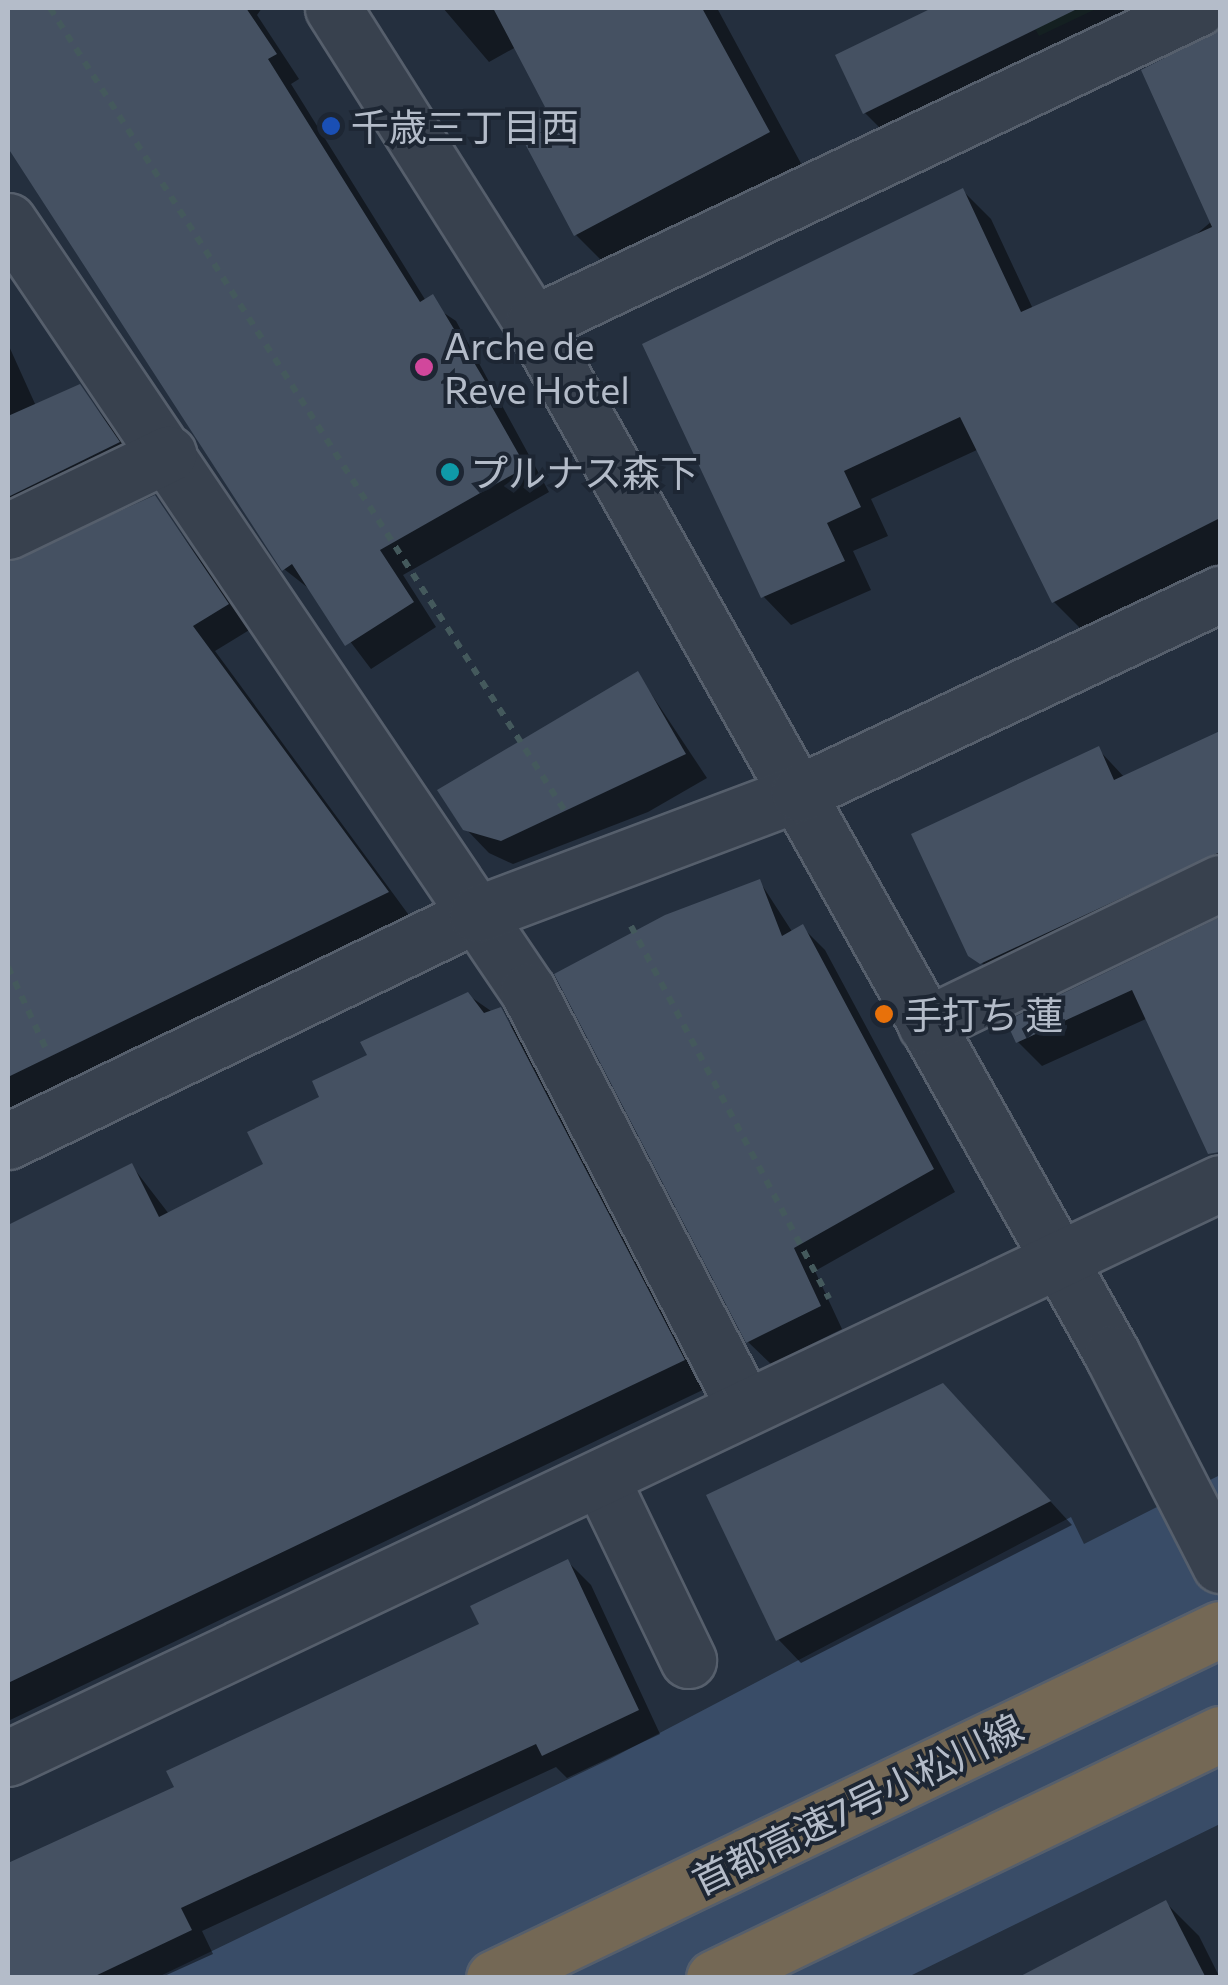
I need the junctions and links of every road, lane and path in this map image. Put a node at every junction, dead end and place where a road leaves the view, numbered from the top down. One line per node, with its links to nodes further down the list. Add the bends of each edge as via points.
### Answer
1 (50, 8): 10 (path)
2 (333, 8): 5 (street)
3 (1198, 8): 5 (street)
4 (8, 222): 6 (street)
5 (534, 324): 9 (street)
6 (168, 454): 7 (street); 12 (street, via 417,838)
7 (8, 531)
8 (1220, 594): 9 (street)
9 (799, 793): 10 (street); 14 (street)
10 (600, 866): 12 (street); 19 (path)
11 (1220, 883): 14 (street)
12 (477, 914): 15 (street); 20 (street, via 528,991)
13 (8, 967): 15 (path)
14 (926, 1025): 18 (street)
15 (75, 1108): 16 (street)
16 (8, 1141)
17 (1220, 1183): 18 (street)
18 (1058, 1261): 19 (street); 22 (street)
19 (858, 1354): 20 (street)
20 (745, 1408): 21 (street)
21 (601, 1479): 24 (street); 26 (street)
22 (1220, 1566)
23 (1220, 1629): 27 (highway, 首都高速7号小松川線)
24 (688, 1660)
25 (1220, 1734): 28 (highway)
26 (8, 1758)
27 (494, 1978)
28 (714, 1978)

